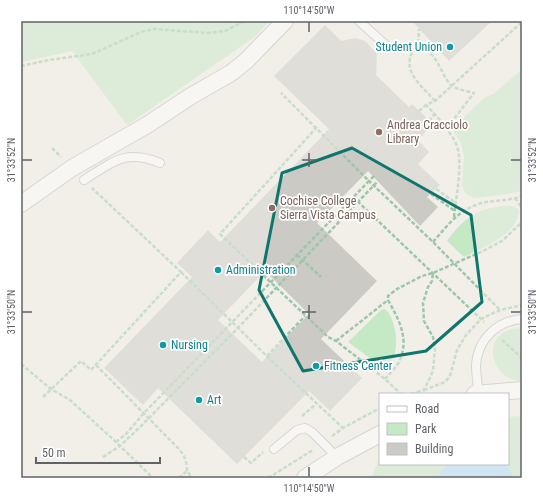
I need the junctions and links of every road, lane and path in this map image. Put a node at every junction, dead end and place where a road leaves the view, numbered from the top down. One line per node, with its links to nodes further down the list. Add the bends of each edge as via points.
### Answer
1 (245, 21): 8 (path, via 226,31 208,33 154,29 141,32 92,54)
2 (285, 21): 20 (street, via 231,73)
3 (359, 21): 6 (lane)
4 (521, 23): 9 (path)
5 (419, 29): 7 (path)
6 (389, 48)
7 (418, 49): 9 (path, via 426,50 433,55); 11 (path, via 409,57 410,73)
8 (21, 66)
9 (451, 86): 11 (path); 17 (path, via 474,93)
10 (281, 93): 16 (path)
11 (435, 101): 12 (path)
12 (426, 105): 13 (path); 14 (path)
13 (419, 111)
14 (435, 114): 15 (path); 17 (path)
15 (430, 121)
16 (317, 127): 23 (path); 45 (path, via 220,234)
17 (445, 127): 32 (path, via 458,148)
18 (52, 148): 20 (path)
19 (160, 163): 22 (lane, via 136,156 125,158 111,162)
20 (72, 168): 33 (street)
21 (374, 176): 23 (path)
22 (84, 180): 42 (path)
23 (369, 181): 25 (path); 29 (path)
24 (378, 181): 25 (path)
25 (374, 186): 31 (path); 38 (path)
26 (436, 189): 32 (path)
27 (431, 194): 35 (path)
28 (522, 196): 30 (path)
29 (353, 197): 31 (path); 39 (path)
30 (515, 198): 34 (path); 36 (path, via 481,203 466,209)
31 (358, 202): 40 (path); 43 (path)
32 (456, 203): 35 (path)
33 (21, 204)
34 (522, 208)
35 (455, 211): 36 (path)
36 (454, 218): 38 (path)
37 (522, 222): 41 (path, via 502,241)
38 (433, 242): 41 (path)
39 (297, 255): 40 (path); 45 (path)
40 (302, 260): 44 (path); 46 (path)
41 (454, 263): 43 (path); 48 (path)
42 (181, 272): 52 (path); 57 (path)
43 (433, 273): 47 (path, via 397,289 388,296); 50 (path); 62 (path, via 423,303 424,321 435,349 433,371 424,390)
44 (321, 277)
45 (270, 282): 46 (path); 52 (path)
46 (276, 288): 49 (path); 53 (path)
47 (388, 300): 54 (path); 58 (path, via 400,322 404,336 399,363)
48 (500, 310)
49 (305, 316): 54 (path); 55 (path)
50 (481, 319)
51 (522, 319): 63 (lane, via 511,320 491,330 479,350 476,365)
52 (232, 323): 53 (path); 65 (path)
53 (237, 329): 55 (path); 66 (path)
54 (336, 341): 58 (path)
55 (267, 356): 67 (path)
56 (21, 364): 59 (path)
57 (96, 365): 59 (path, via 91,370 81,360); 65 (path)
58 (385, 379): 61 (path)
59 (51, 389): 64 (path); 69 (path, via 70,400)
60 (522, 390): 63 (street)
61 (400, 393)
62 (414, 393)
63 (477, 393)
64 (43, 397)
65 (144, 413): 66 (path); 69 (path)
66 (148, 418): 70 (path); 74 (path, via 185,455)
67 (343, 428)
68 (379, 435): 73 (street)
69 (116, 442): 70 (path)
70 (120, 446): 72 (path); 75 (path)
71 (274, 448): 73 (lane, via 297,430 305,428)
72 (102, 457)
73 (337, 457): 78 (street)
74 (187, 471): 76 (path); 77 (path)
75 (153, 478)
76 (179, 478)
77 (192, 478)
78 (305, 478)

